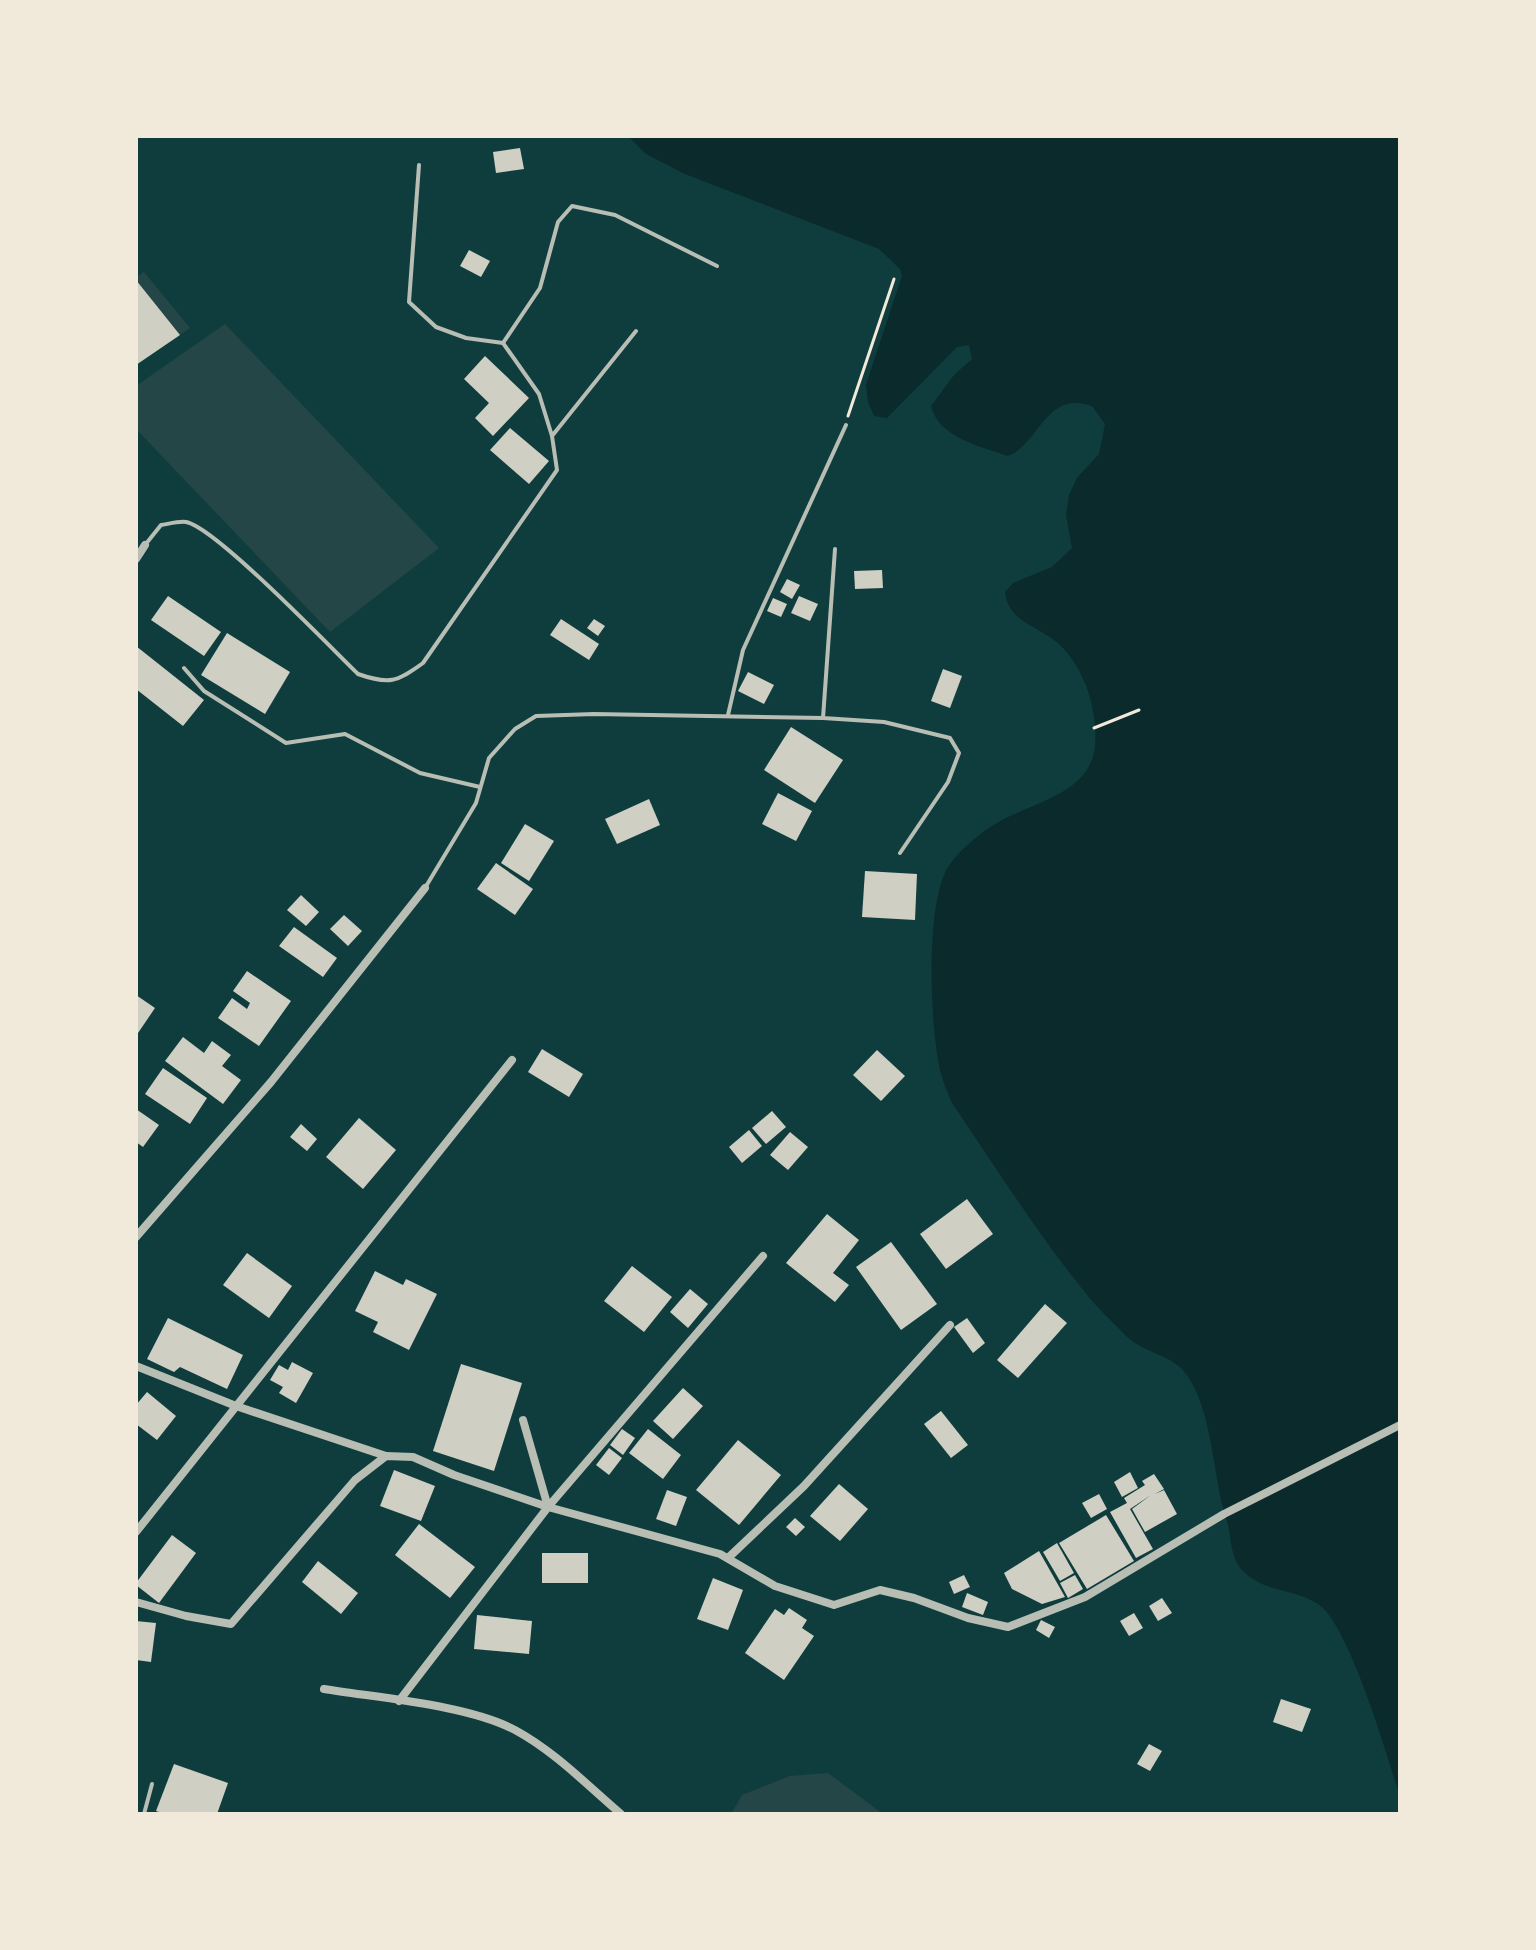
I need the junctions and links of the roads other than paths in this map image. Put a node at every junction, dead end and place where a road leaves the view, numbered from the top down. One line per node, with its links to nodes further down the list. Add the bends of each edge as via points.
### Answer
1 (419, 165): 4 (lane, via 409,302 436,327)
2 (717, 266): 4 (lane, via 615,215 572,206 558,222 540,288)
3 (636, 331): 6 (lane)
4 (503, 343): 6 (lane, via 539,394)
5 (846, 425): 11 (lane, via 743,650)
6 (552, 436): 7 (lane, via 557,470 423,663 402,678 381,682 358,674 204,531 186,522 161,525)
7 (145, 545): 9 (street)
8 (835, 549): 12 (lane)
9 (136, 559)
10 (184, 668): 13 (lane, via 204,691 286,743 345,734 420,773)
11 (728, 715): 12 (lane); 13 (lane, via 536,716 515,729 489,758)
12 (823, 718): 14 (lane, via 884,722 950,738 959,753 948,782)
13 (480, 787): 15 (lane, via 476,803)
14 (900, 853)
15 (425, 888): 17 (street, via 271,1082)
16 (512, 1060): 21 (street)
17 (136, 1237)
18 (763, 1256): 25 (street)
19 (950, 1325): 27 (street, via 804,1486)
20 (136, 1366): 21 (street)
21 (236, 1406): 24 (street); 26 (street)
22 (523, 1420): 25 (street)
23 (1400, 1425): 27 (street, via 1224,1514 1085,1597 1008,1627 880,1590 834,1605 775,1586)
24 (386, 1456): 25 (street, via 413,1457); 28 (street, via 355,1480 231,1624)
25 (548, 1507): 27 (street); 30 (street)
26 (136, 1532)
27 (728, 1558)
28 (136, 1602)
29 (324, 1689): 30 (street)
30 (399, 1701): 33 (street, via 475,1715 514,1729)
31 (152, 1784): 32 (lane)
32 (144, 1814)
33 (621, 1814)

